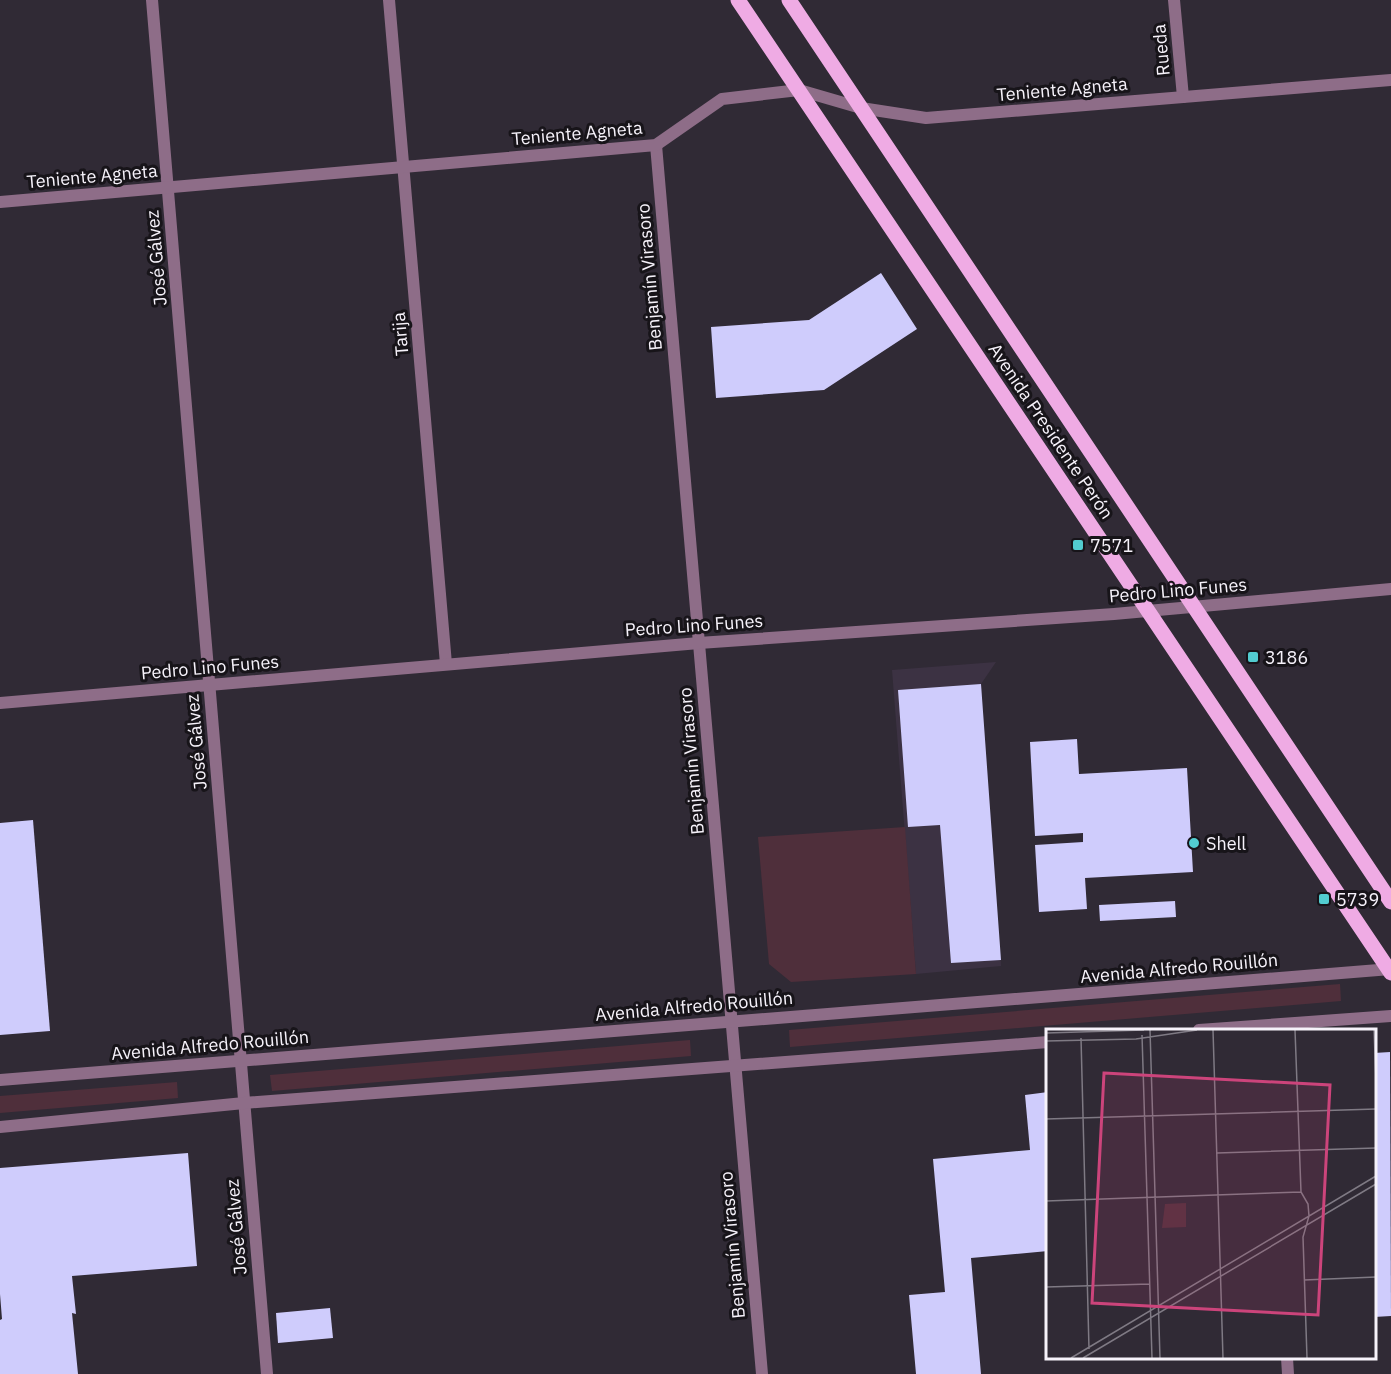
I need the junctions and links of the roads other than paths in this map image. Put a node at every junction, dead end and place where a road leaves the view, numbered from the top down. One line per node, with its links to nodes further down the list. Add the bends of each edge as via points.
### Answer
1 (152, 0): 12 (street, José Gálvez)
2 (389, 0): 11 (street, Tarija)
3 (738, 0): 7 (main road, Avenida Presidente Perón)
4 (789, 0): 9 (main road, Avenida Presidente Perón)
5 (1174, 0): 8 (street, Rueda)
6 (1391, 80): 8 (street, Teniente Agneta)
7 (799, 90): 9 (street, Teniente Agneta); 10 (street, Teniente Agneta, via 722,99); 16 (main road, Avenida Presidente Perón)
8 (1183, 97): 9 (street, Teniente Agneta, via 926,118)
9 (861, 108): 15 (main road, Avenida Presidente Perón)
10 (656, 145): 11 (street, Teniente Agneta); 17 (street, Benjamín Virasoro)
11 (403, 167): 12 (street, Teniente Agneta); 18 (street, Tarija)
12 (168, 187): 13 (street, Teniente Agneta); 19 (street, José Gálvez)
13 (0, 202)
14 (1391, 589): 15 (street, Pedro Lino Funes)
15 (1195, 606): 16 (street, Pedro Lino Funes); 21 (main road, Avenida Presidente Perón)
16 (1148, 610): 17 (street, Pedro Lino Funes); 22 (main road, Avenida Presidente Perón)
17 (699, 643): 18 (street, Pedro Lino Funes); 24 (street, Benjamín Virasoro)
18 (446, 664): 19 (street, Pedro Lino Funes)
19 (209, 685): 20 (street, Pedro Lino Funes); 28 (street, José Gálvez)
20 (0, 703)
21 (1391, 902)
22 (1390, 970): 24 (street, Avenida Alfredo Rouillón)
23 (1391, 1016): 25 (street)
24 (731, 1022): 28 (street, Avenida Alfredo Rouillón); 29 (street, Benjamín Virasoro)
25 (1258, 1028): 26 (street)
26 (1228, 1029)
27 (1046, 1042): 29 (street)
28 (241, 1061): 30 (street, Avenida Alfredo Rouillón); 31 (street, José Gálvez)
29 (735, 1065): 31 (street); 35 (street, Benjamín Virasoro)
30 (0, 1080)
31 (244, 1103): 32 (street); 34 (street, José Gálvez)
32 (0, 1127)
33 (1287, 1359): 36 (street)
34 (267, 1374)
35 (762, 1374)
36 (1288, 1374)

